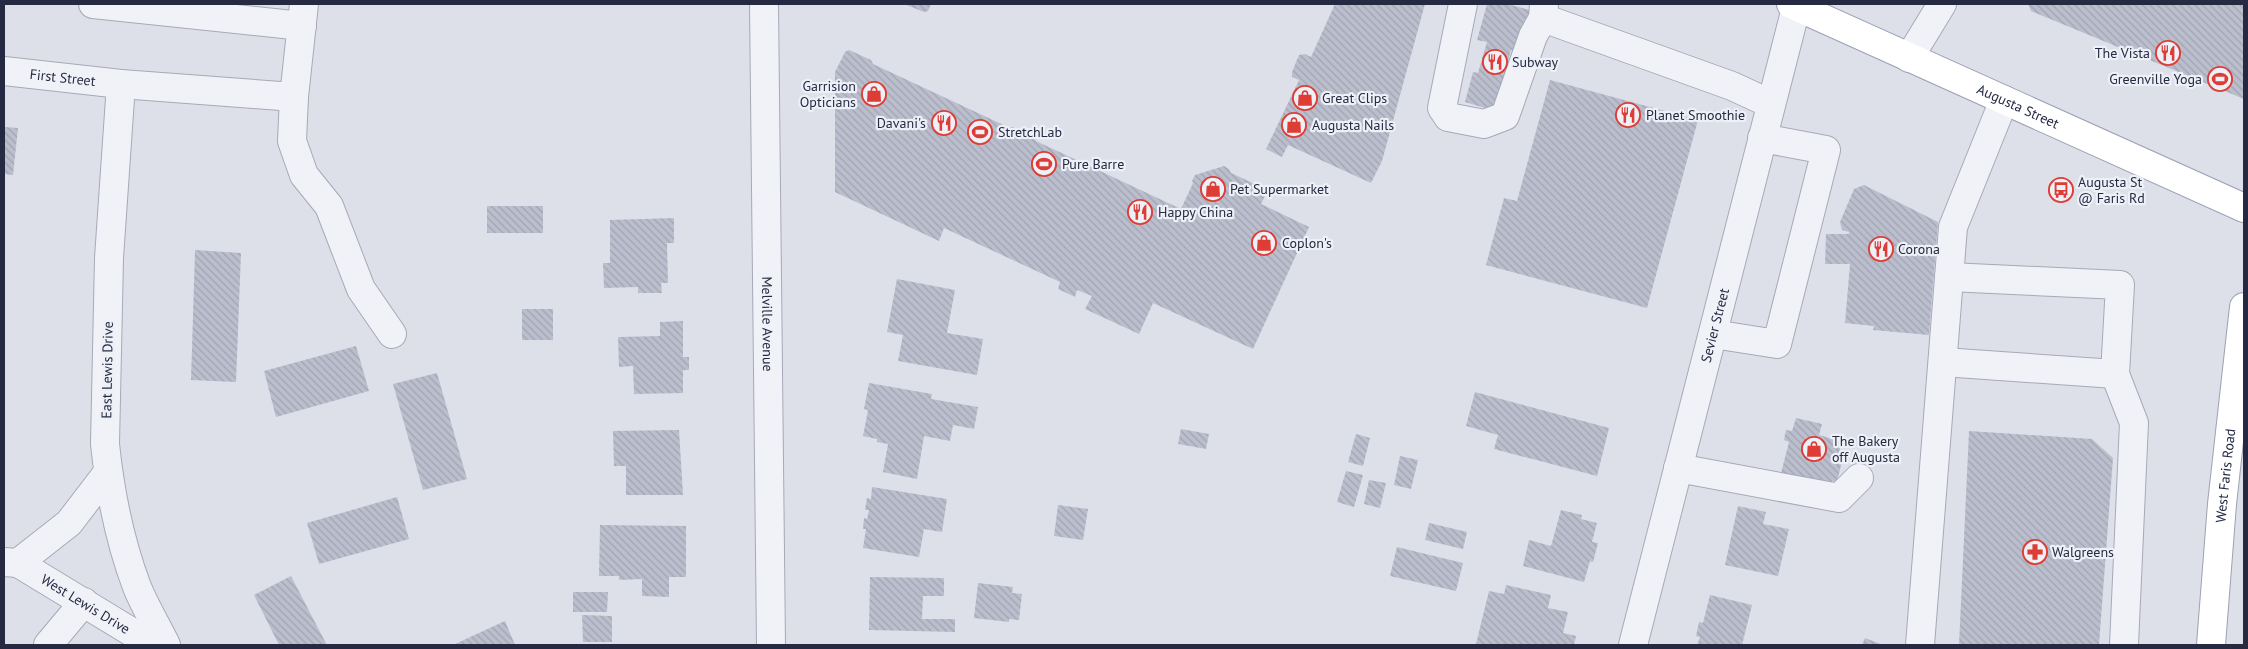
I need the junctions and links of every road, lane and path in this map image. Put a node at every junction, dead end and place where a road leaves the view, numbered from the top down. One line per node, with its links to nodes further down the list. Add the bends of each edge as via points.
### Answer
1 (93, 4): 7 (street)
2 (764, 4): 30 (street, Melville Avenue)
3 (1463, 4): 6 (street, via 1442,108 1448,117 1484,124 1505,116 1533,36)
4 (1942, 4): 8 (street)
5 (1794, 5): 8 (main road, Augusta Street); 13 (street, Sevier Street)
6 (1553, 12): 13 (street)
7 (303, 15): 11 (street)
8 (1909, 58): 12 (main road, Augusta Street)
9 (4, 71): 10 (street, First Street)
10 (121, 84): 11 (street, First Street); 23 (street, East Lewis Drive, via 109,258 105,444)
11 (294, 96): 18 (street, via 292,141 304,175 329,206 361,289)
12 (2004, 100): 15 (main road, Augusta Street); 16 (street, via 1953,227)
13 (1771, 104): 14 (street, Sevier Street)
14 (1762, 138): 19 (street, Sevier Street); 19 (street, via 1826,150 1777,344)
15 (2244, 208)
16 (1950, 277): 20 (street); 21 (street, via 2120,285)
17 (2244, 307): 34 (main road, West Faris Road, via 2233,389)
18 (392, 334)
19 (1713, 334): 22 (street, Sevier Street)
20 (1942, 362): 21 (street); 32 (street)
21 (2115, 374): 33 (street, via 2134,423)
22 (1678, 468): 24 (street, via 1839,498); 31 (street, Sevier Street)
23 (108, 472): 25 (street, West Lewis Drive, via 69,523); 29 (street, East Lewis Drive, via 138,588)
24 (1859, 478)
25 (11, 562): 26 (street, West Lewis Drive)
26 (84, 602): 27 (street); 28 (street, West Lewis Drive)
27 (48, 645)
28 (153, 645)
29 (166, 645)
30 (771, 645)
31 (1633, 645)
32 (1920, 645)
33 (2124, 645)
34 (2211, 645)

